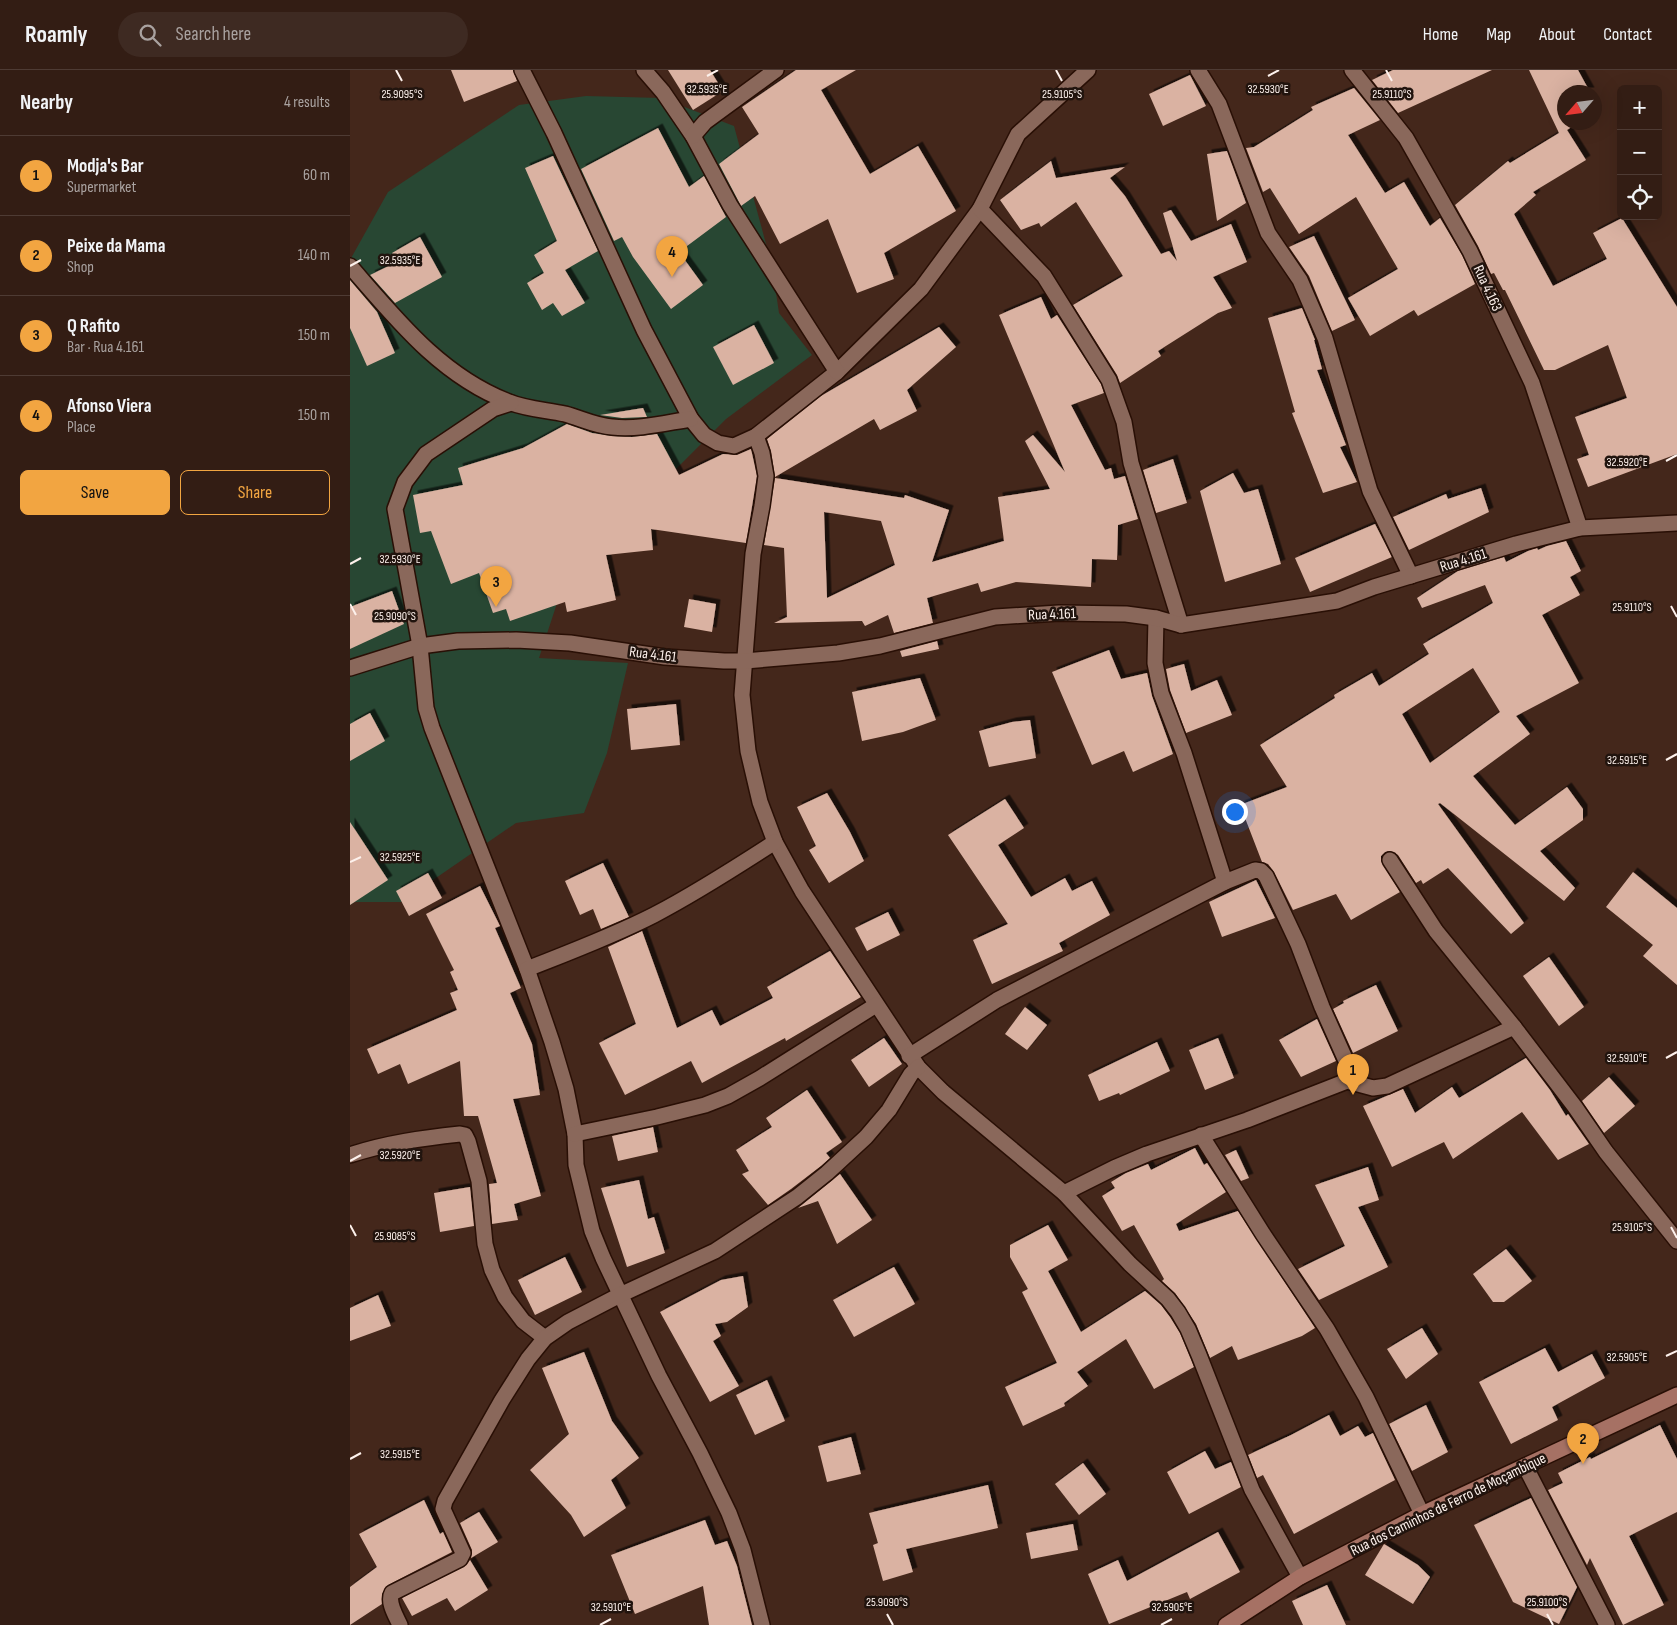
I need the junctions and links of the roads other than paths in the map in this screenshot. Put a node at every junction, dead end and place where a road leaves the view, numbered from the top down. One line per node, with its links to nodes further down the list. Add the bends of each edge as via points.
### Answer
1 (522, 70): 12 (street, via 640,323)
2 (644, 70): 7 (street)
3 (776, 70): 7 (street, via 705,122)
4 (1088, 70): 8 (street, via 1018,134)
5 (1198, 70): 16 (street, via 1218,104 1268,233 1300,280 1325,338 1370,491)
6 (1352, 70): 15 (street, Rua 4.163, via 1406,138 1470,251 1532,383)
7 (693, 136): 10 (street, via 730,205)
8 (980, 209): 10 (street, via 921,289); 18 (street, via 1044,276 1109,380 1124,422 1131,463)
9 (350, 266): 11 (street, via 416,340 446,367 477,388)
10 (837, 372): 13 (street)
11 (511, 403): 12 (street, via 611,427 640,427); 19 (street, via 493,409 426,454 405,482 395,510)
12 (691, 419): 13 (street, via 704,435 718,443 734,446)
13 (756, 436): 20 (street, via 766,476 753,554)
14 (1677, 522): 15 (street, Rua 4.161)
15 (1580, 528): 16 (street, Rua 4.161)
16 (1411, 576): 18 (street, Rua 4.161, via 1337,601)
17 (1156, 618): 18 (street, Rua 4.161); 20 (street, Rua 4.161, via 1059,613 995,617 880,646); 24 (street, via 1154,663 1161,692)
18 (1181, 625)
19 (420, 646): 20 (street, Rua 4.161, via 458,641 516,640 570,643 665,657); 21 (street, Rua 4.161); 25 (street, via 426,708 432,728)
20 (745, 661): 22 (street, via 742,695 748,751 760,802)
21 (350, 668)
22 (775, 842): 25 (street, via 652,916); 26 (street, via 802,891)
23 (1390, 860): 27 (street, via 1436,931)
24 (1226, 882): 28 (street, via 996,1000); 29 (street, via 1255,870 1266,876)
25 (527, 969): 30 (street, via 566,1089)
26 (876, 1005): 28 (street); 30 (street, via 728,1096 686,1110)
27 (1514, 1027): 29 (street, via 1387,1086 1373,1088); 34 (street, via 1606,1152)
28 (914, 1061): 33 (street, via 942,1092); 35 (street, via 911,1074 889,1110 866,1137 797,1197 716,1251)
29 (1356, 1083): 31 (street, via 1347,1081)
30 (575, 1134): 35 (street, via 576,1165 592,1231)
31 (1201, 1135): 33 (street, via 1147,1154); 39 (street, via 1327,1329 1366,1397)
32 (350, 1155): 36 (street, via 372,1147 416,1139 465,1135 479,1181 485,1244 492,1270 505,1297 523,1321)
33 (1064, 1193): 40 (street, via 1130,1264 1168,1299 1188,1329 1252,1490)
34 (1677, 1241)
35 (620, 1295): 36 (street, via 568,1322); 42 (street, via 729,1513 744,1550)
36 (546, 1338): 41 (street, via 528,1359 502,1400 445,1501 443,1509 463,1553 460,1559 392,1592 391,1602)
37 (1677, 1395): 38 (street, Rua dos Caminhos de Ferro de Moçambique)
38 (1526, 1466): 39 (street, Rua dos Caminhos de Ferro de Moçambique); 44 (street)
39 (1422, 1514): 40 (street, Rua dos Caminhos de Ferro de Moçambique)
40 (1300, 1577): 43 (street, Rua dos Caminhos de Ferro de Moçambique)
41 (400, 1625)
42 (762, 1625)
43 (1226, 1625)
44 (1607, 1625)

